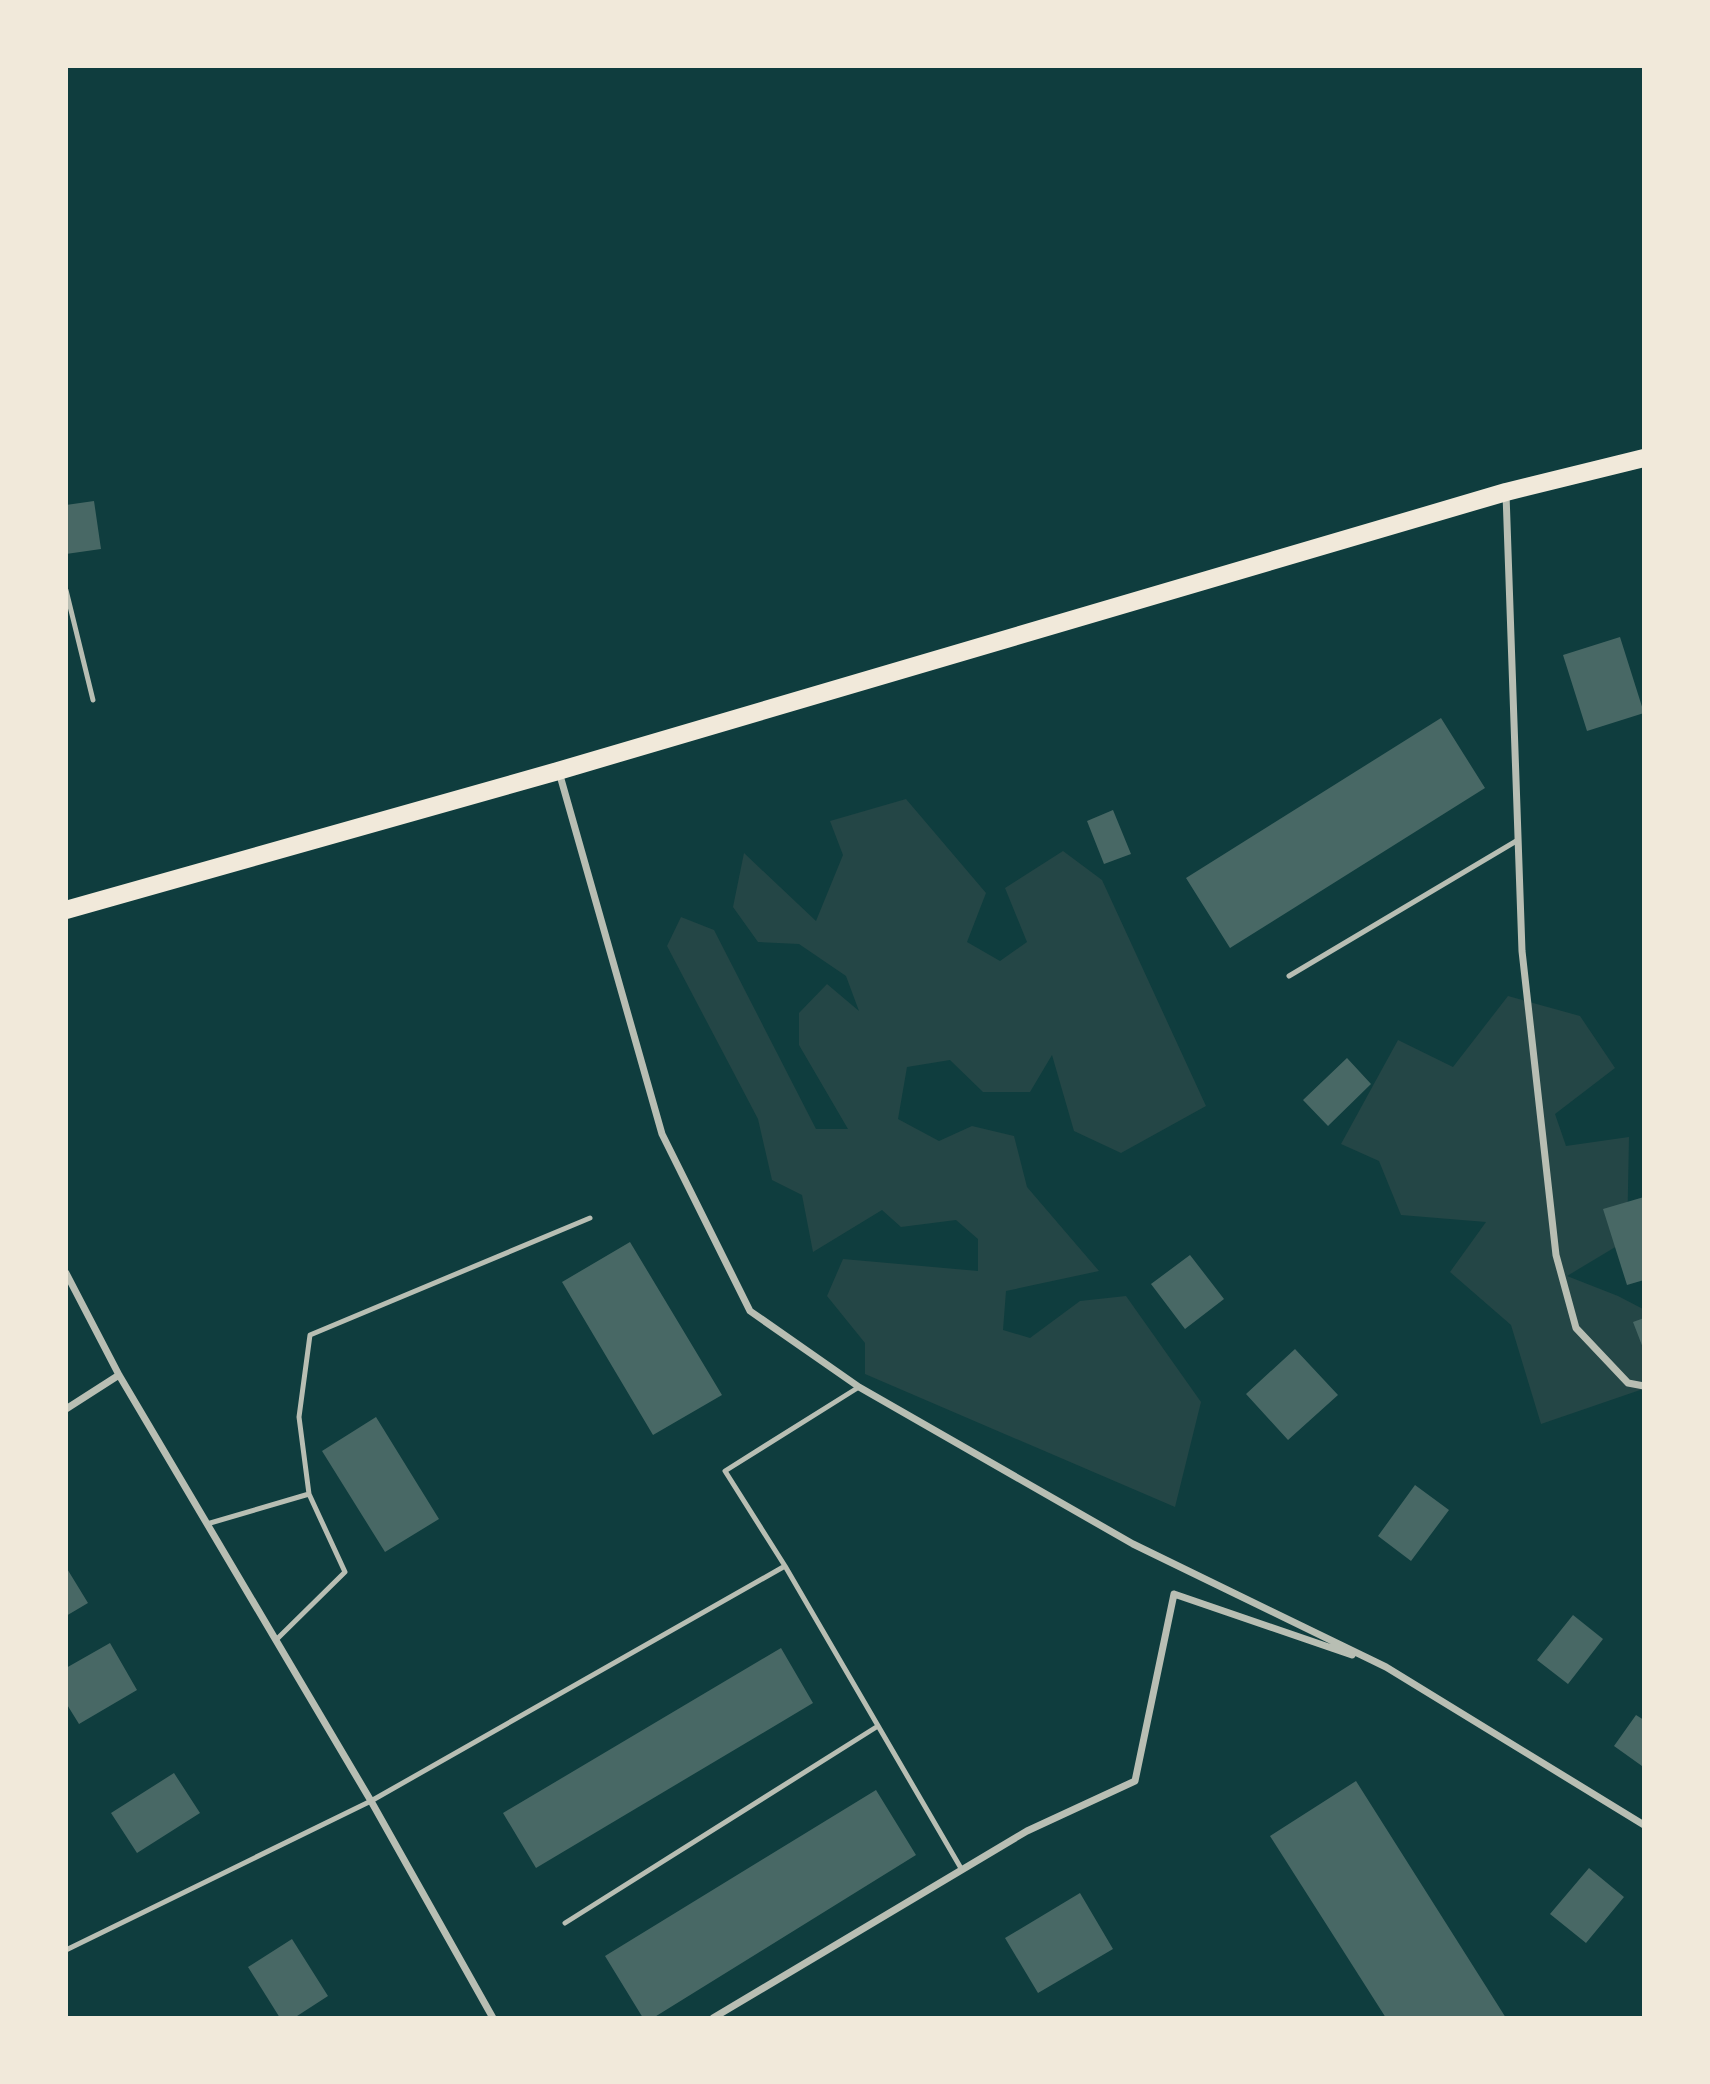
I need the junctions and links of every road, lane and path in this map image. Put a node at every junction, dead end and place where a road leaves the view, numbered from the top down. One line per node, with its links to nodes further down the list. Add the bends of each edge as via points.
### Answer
1 (1643, 457): 2 (main road)
2 (1506, 492): 5 (main road); 6 (street)
3 (66, 590): 4 (lane)
4 (93, 700)
5 (558, 771): 7 (main road); 13 (street, via 662,1134 750,1311)
6 (1518, 840): 8 (lane); 12 (street, via 1522,951 1556,1255 1576,1328 1628,1383)
7 (66, 910)
8 (1289, 976)
9 (590, 1218): 15 (lane, via 310,1335 299,1417)
10 (66, 1273): 11 (street)
11 (119, 1375): 14 (street); 16 (street)
12 (1643, 1386)
13 (859, 1387): 17 (lane, via 725,1471); 19 (street, via 1133,1544)
14 (66, 1409)
15 (309, 1494): 16 (lane); 18 (lane, via 345,1572)
16 (207, 1524): 18 (street)
17 (785, 1566): 20 (lane); 21 (lane)
18 (276, 1640): 21 (street)
19 (1386, 1667): 22 (street); 23 (street, via 1174,1594 1135,1781 1027,1831)
20 (878, 1726): 23 (lane); 24 (lane)
21 (371, 1801): 25 (lane); 26 (street)
22 (1643, 1825)
23 (962, 1870): 27 (street)
24 (565, 1923)
25 (66, 1950)
26 (492, 2018)
27 (713, 2018)

